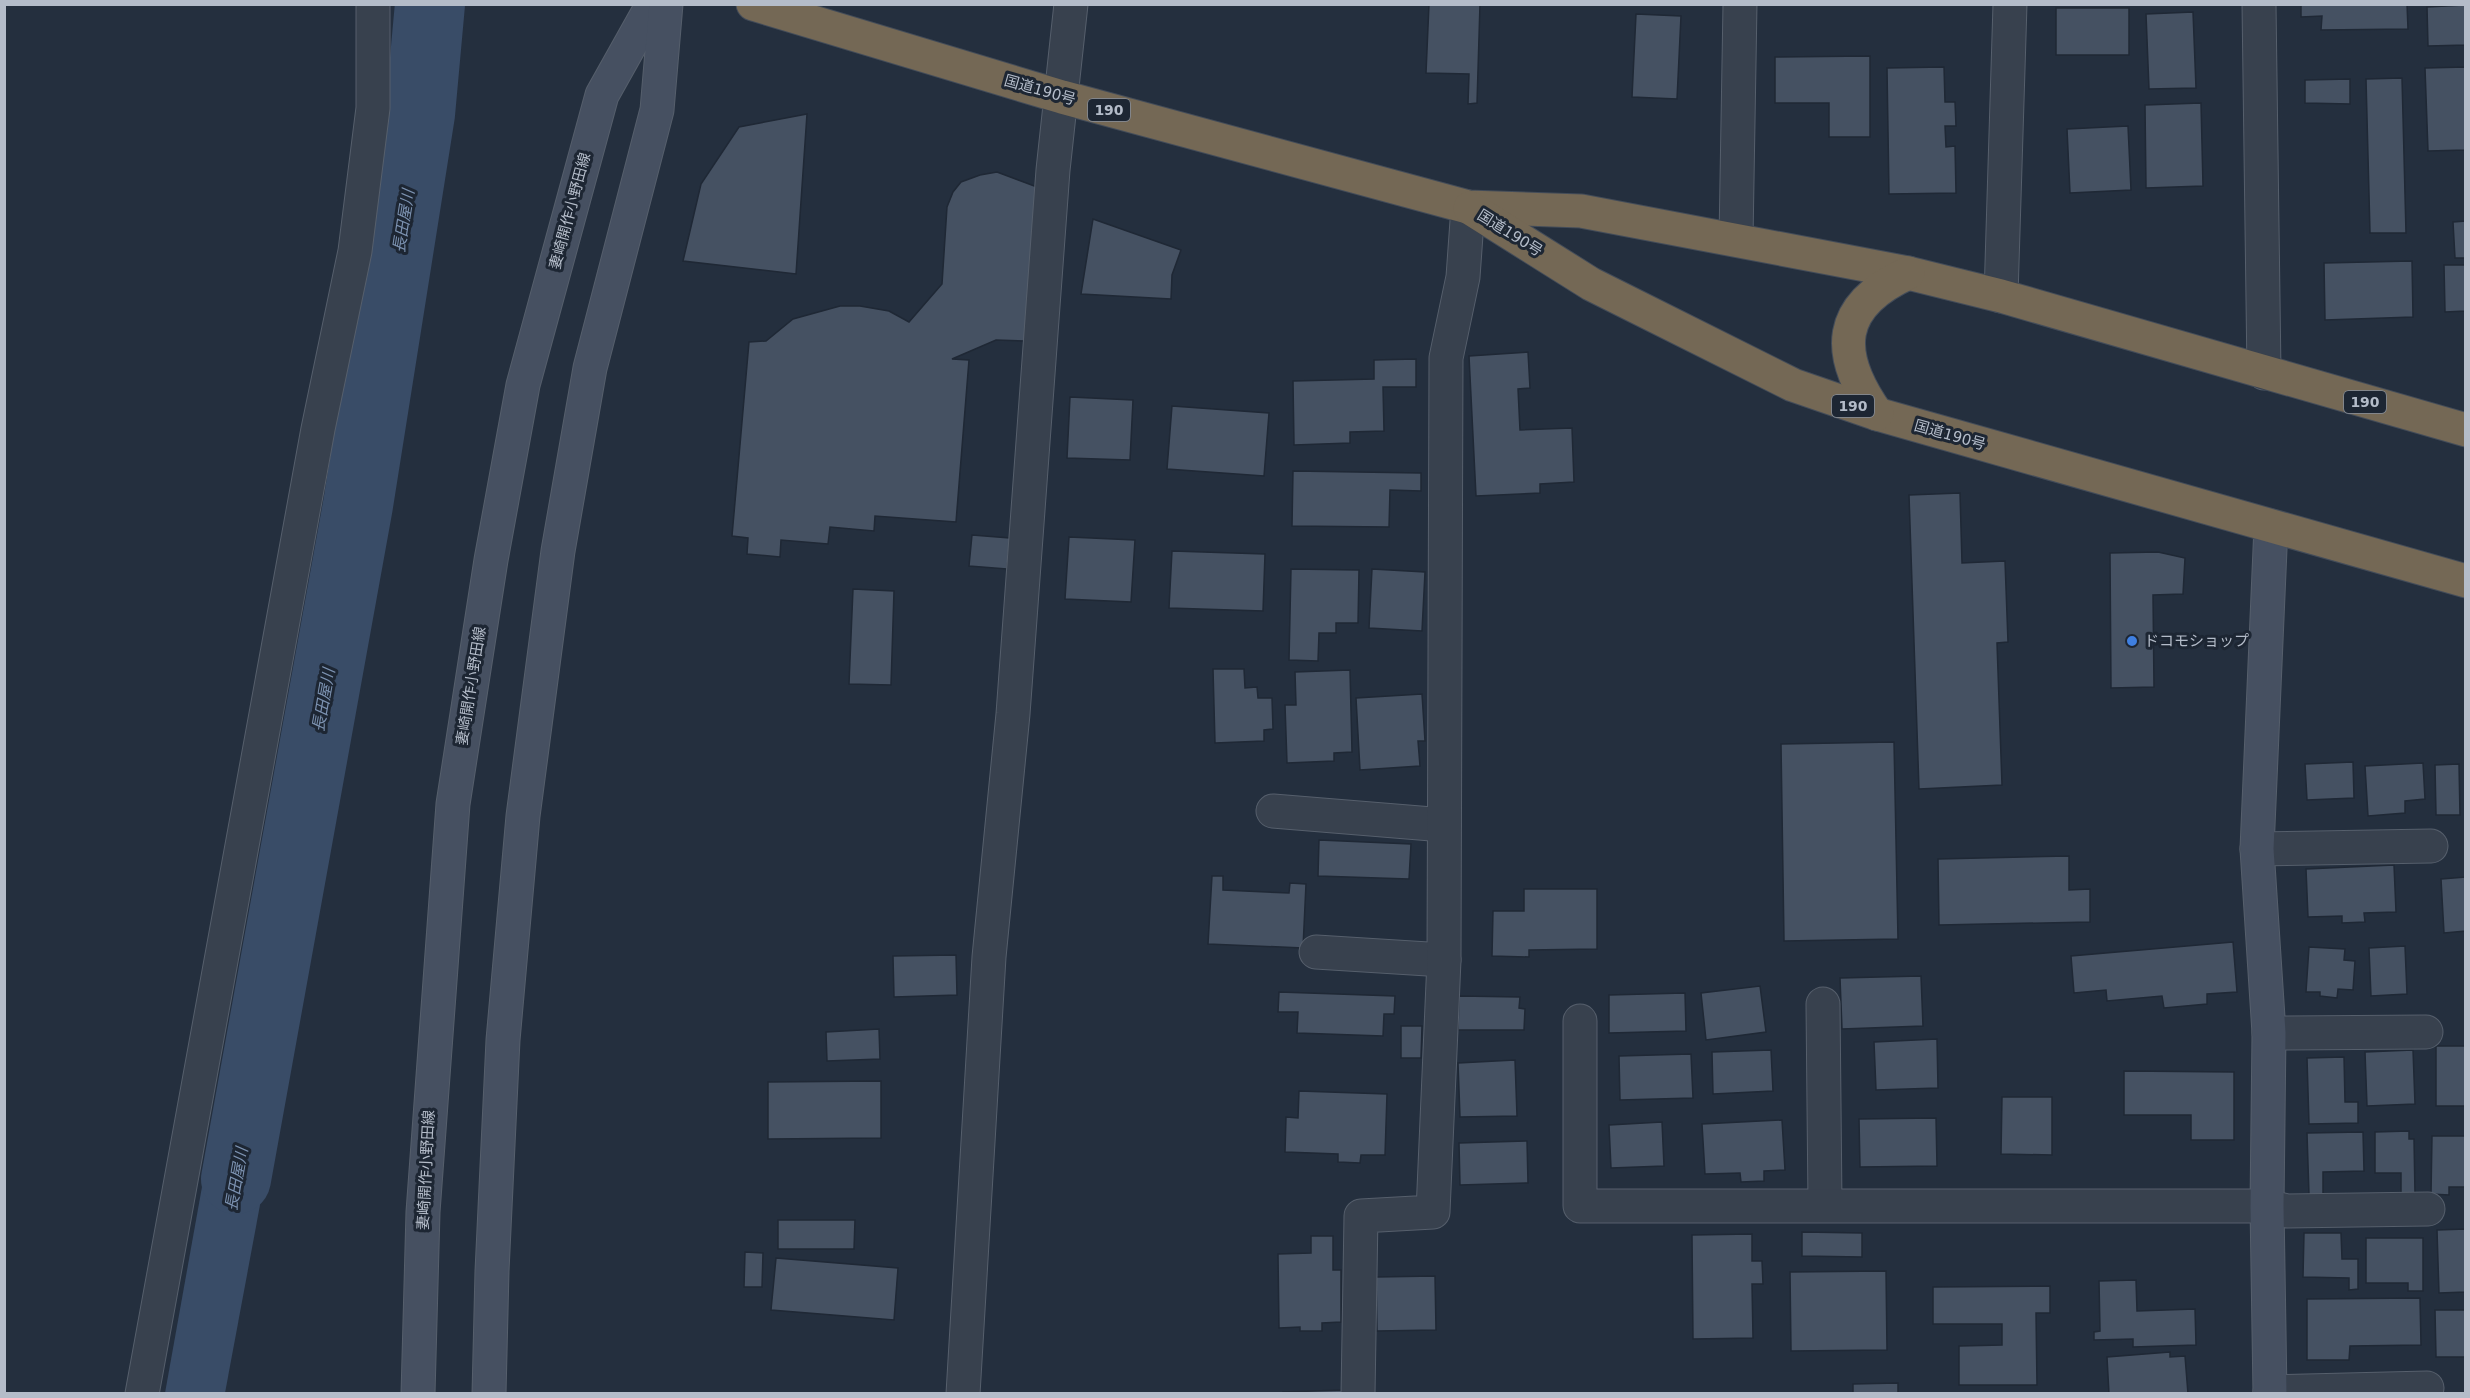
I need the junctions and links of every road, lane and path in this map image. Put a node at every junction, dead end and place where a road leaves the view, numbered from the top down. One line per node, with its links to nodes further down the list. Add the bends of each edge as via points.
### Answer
1 (372, 4): 34 (street, via 373,108 355,251 318,429)
2 (653, 4): 35 (main road, 妻崎開作小野田線, via 602,95 523,385 491,560 453,804 423,1212)
3 (666, 4): 36 (main road, via 657,110 590,368 560,540 523,816 503,1040)
4 (753, 4): 9 (highway, 国道190号 / 190)
5 (1071, 4): 9 (street)
6 (1740, 4): 11 (street)
7 (2010, 4): 13 (street)
8 (2259, 4): 14 (street)
9 (1062, 97): 10 (highway, 国道190号 / 190); 37 (street, via 989,957)
10 (1468, 207): 11 (highway, 国道190号 / 190, via 1581,211); 15 (highway, 国道190号 / 190, via 1591,284 1793,385); 20 (street, via 1463,277 1446,358)
11 (1736, 239): 12 (highway, 国道190号 / 190)
12 (1908, 273): 13 (highway, 国道190号 / 190); 15 (highway, via 1872,294 1859,308 1851,327 1850,365 1859,389)
13 (2001, 296): 14 (highway, 国道190号 / 190)
14 (2264, 373): 16 (highway, 国道190号 / 190)
15 (1877, 414): 17 (highway, 国道190号 / 190)
16 (2466, 430)
17 (2271, 526): 18 (highway, 国道190号 / 190); 22 (main road)
18 (2466, 581)
19 (1273, 811): 20 (street)
20 (1444, 825): 24 (street)
21 (2431, 846): 22 (street)
22 (2257, 849): 28 (main road)
23 (1316, 952): 24 (street)
24 (1444, 960): 38 (street, via 1433,1212 1361,1216)
25 (1823, 1004): 29 (street)
26 (1580, 1021): 29 (street, via 1580,1206)
27 (2426, 1032): 28 (street)
28 (2270, 1034): 30 (main road)
29 (1825, 1204): 30 (street)
30 (2267, 1206): 31 (street, via 2287,1211); 33 (main road)
31 (2428, 1209)
32 (2427, 1388): 33 (street)
33 (2270, 1393)
34 (142, 1394)
35 (418, 1394)
36 (489, 1394)
37 (963, 1394)
38 (1358, 1394)

